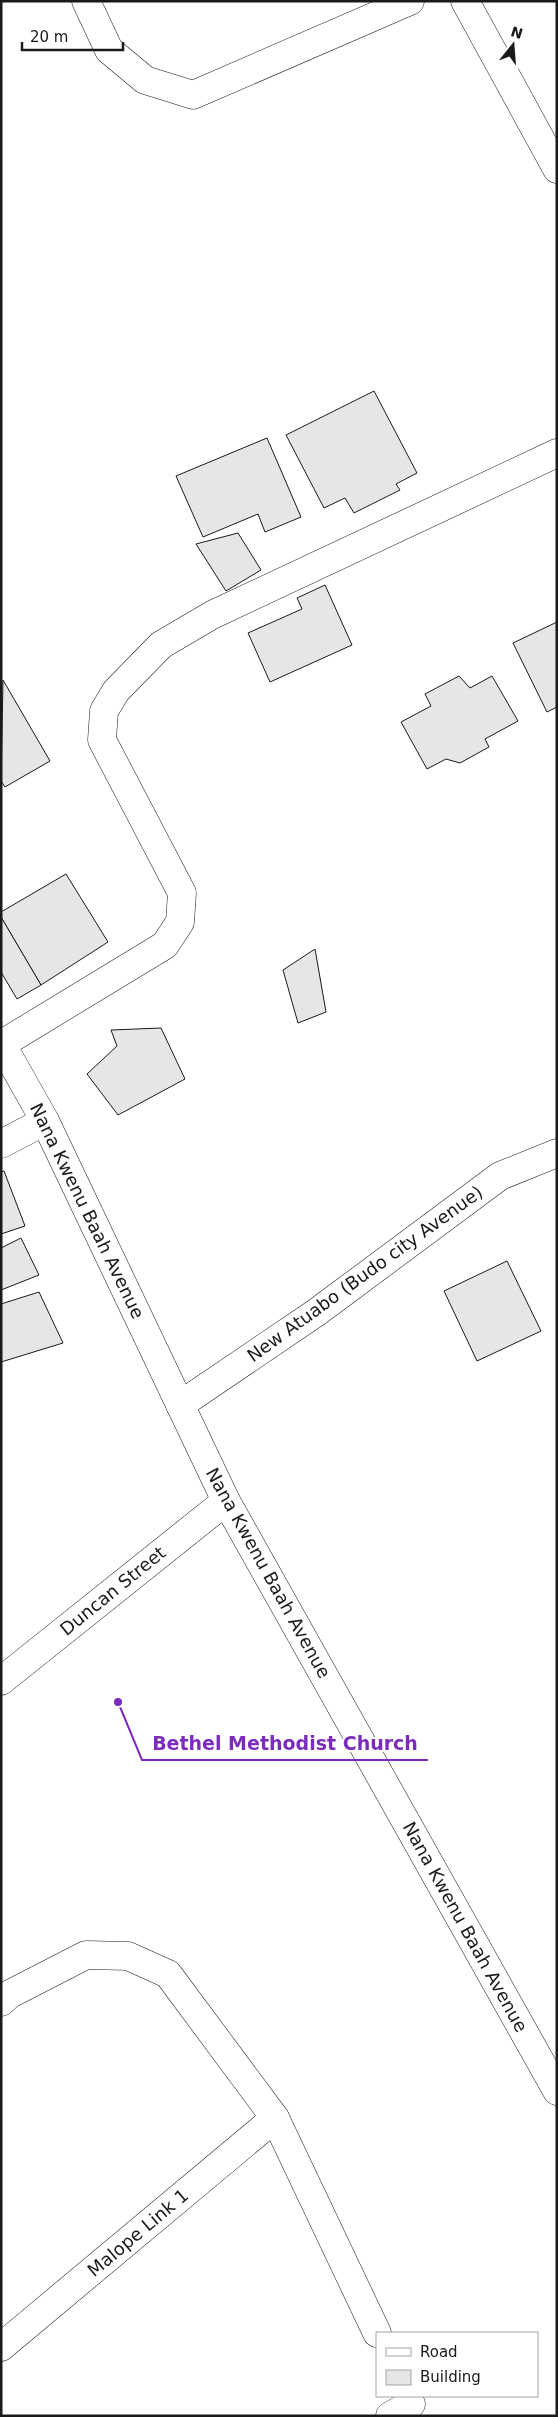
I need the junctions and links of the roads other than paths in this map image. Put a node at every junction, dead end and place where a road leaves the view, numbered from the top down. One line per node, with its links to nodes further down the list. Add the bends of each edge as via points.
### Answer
1 (86, 1): 2 (street, via 109,50 145,80 193,95)
2 (410, 1)
3 (465, 1): 4 (street)
4 (548, 131): 5 (street)
5 (557, 169)
6 (557, 453): 7 (street, via 212,615 161,645 116,691 104,711 102,740 182,893 180,922 165,945)
7 (1, 1043): 8 (street, Nana Kwenu Baah Avenue)
8 (46, 1121): 9 (street); 11 (street, Nana Kwenu Baah Avenue)
9 (1, 1144)
10 (557, 1153): 11 (street, New Atuabo (Budo city Avenue), via 500,1176 317,1312)
11 (180, 1405): 12 (street, Nana Kwenu Baah Avenue)
12 (226, 1501): 13 (street, Duncan Street); 15 (street, Nana Kwenu Baah Avenue)
13 (1, 1681)
14 (1, 2002): 16 (street, via 10,1994 86,1955 128,1956 168,1974)
15 (557, 2091)
16 (274, 2118): 17 (street); 18 (street, Malope Link 1)
17 (377, 2332)
18 (1, 2347)

